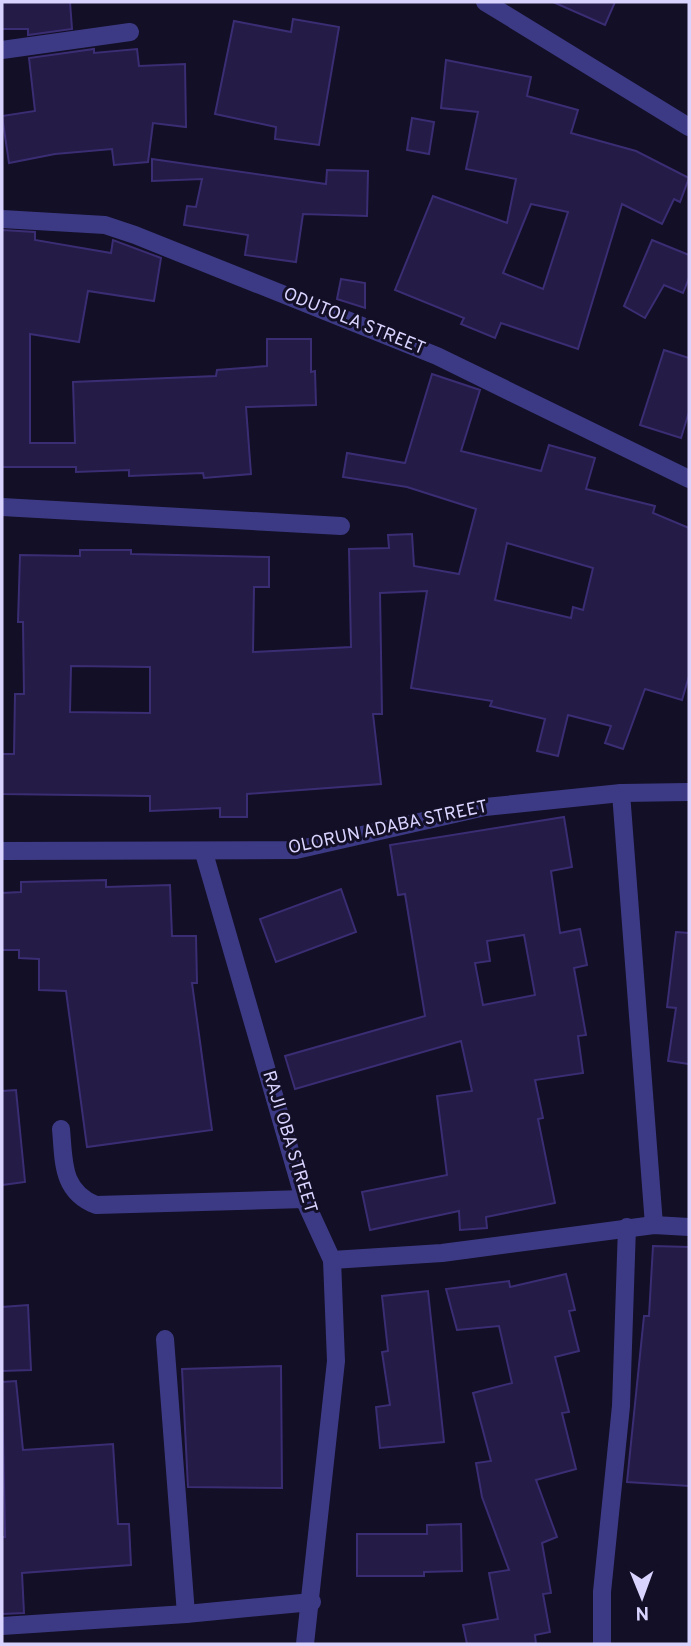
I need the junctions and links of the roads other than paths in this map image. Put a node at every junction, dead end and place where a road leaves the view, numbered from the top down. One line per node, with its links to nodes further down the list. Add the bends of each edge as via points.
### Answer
1 (485, 2): 4 (street)
2 (130, 32): 3 (street)
3 (2, 50)
4 (689, 127)
5 (2, 219): 6 (street, ODUTOLA STREET, via 105,225 135,234 437,356)
6 (689, 479)
7 (2, 507): 8 (street)
8 (341, 526)
9 (689, 792): 10 (street, OLORUN ADABA STREET)
10 (621, 793): 12 (street, OLORUN ADABA STREET, via 485,807 296,850); 15 (street)
11 (2, 851): 12 (street, OLORUN ADABA STREET)
12 (204, 853): 14 (street, RAJI OBA STREET)
13 (61, 1129): 14 (street, via 65,1174 80,1199 96,1205)
14 (304, 1199): 18 (street, RAJI OBA STREET)
15 (654, 1225): 16 (street); 17 (street)
16 (627, 1227): 18 (street, via 442,1253); 24 (street, via 621,1406)
17 (689, 1227)
18 (331, 1260): 20 (street, RAJI OBA STREET, via 336,1360)
19 (165, 1339): 21 (street)
20 (312, 1602): 21 (street); 23 (street, RAJI OBA STREET)
21 (187, 1614): 22 (street)
22 (2, 1626)
23 (305, 1644)
24 (602, 1644)

